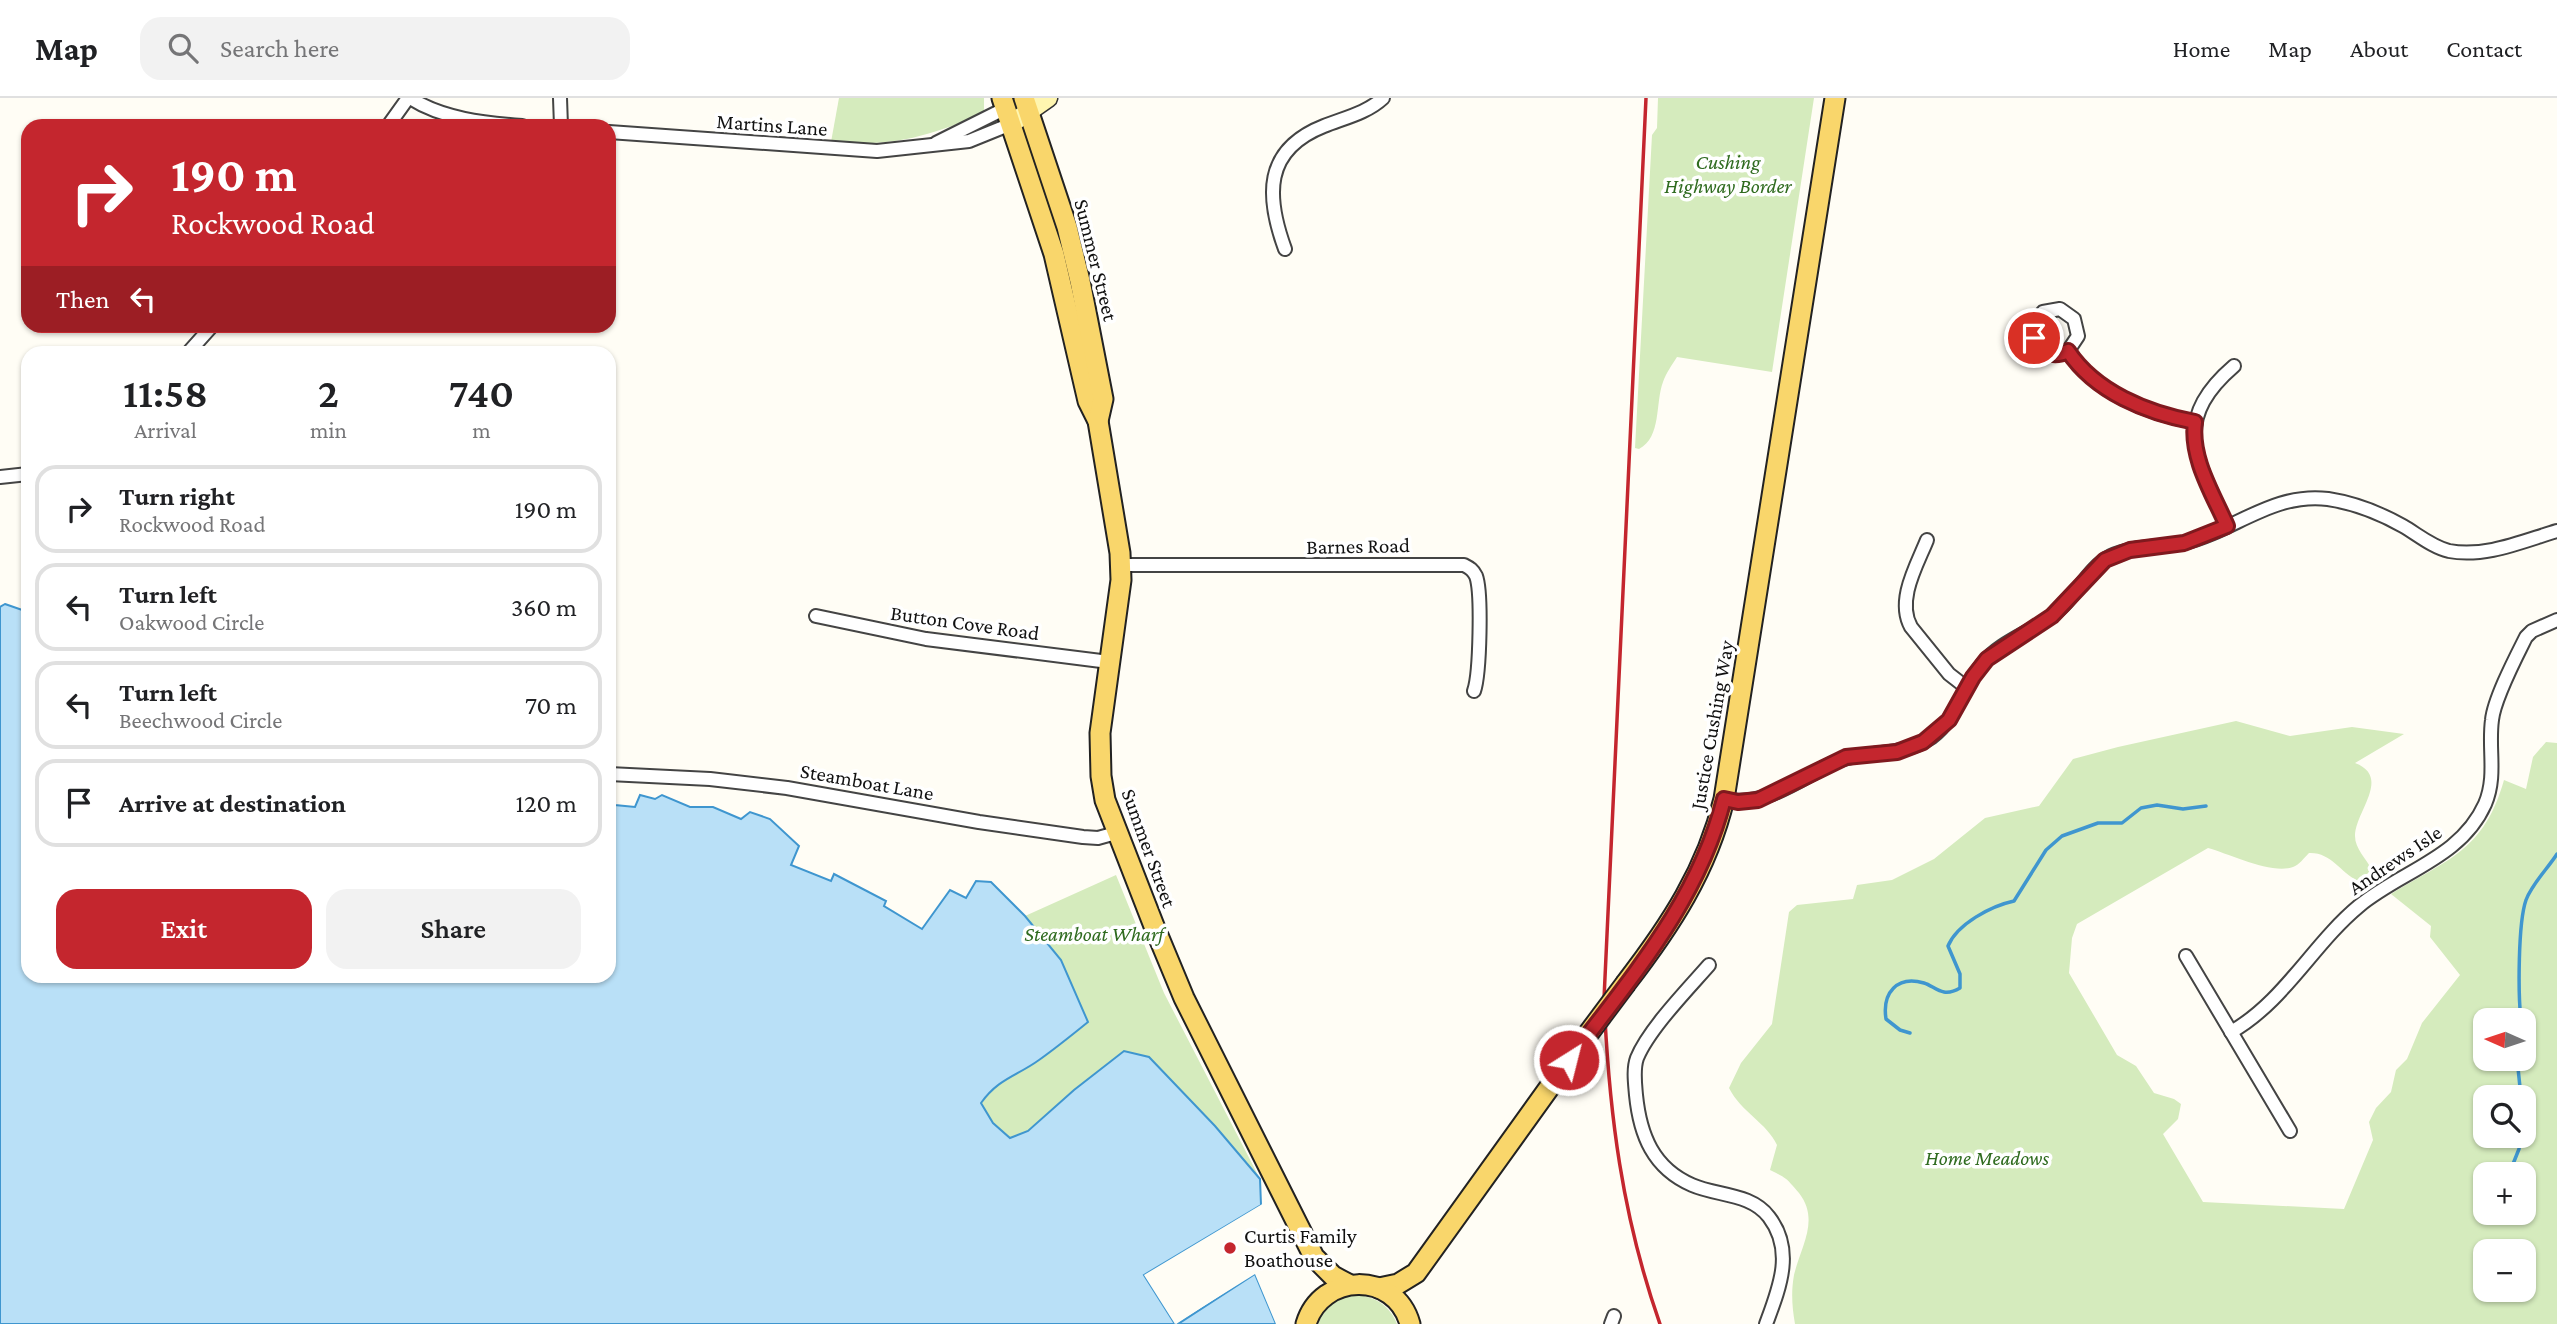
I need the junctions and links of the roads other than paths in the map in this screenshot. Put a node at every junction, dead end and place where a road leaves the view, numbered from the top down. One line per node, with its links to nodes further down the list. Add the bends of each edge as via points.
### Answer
1 (409, 98): 7 (street); 8 (street, via 453,116)
2 (560, 98): 9 (street)
3 (1048, 98): 6 (street)
4 (1383, 98): 11 (street, via 1365,111 1310,132 1286,153 1271,194)
5 (1835, 98): 27 (main road, Justice Cushing Way)
6 (1015, 106): 10 (street, Martins Lane, via 932,145 899,150); 20 (main road, Summer Street, via 1067,227 1082,290 1102,399 1098,421)
7 (393, 119)
8 (474, 119)
9 (561, 119)
10 (616, 133)
11 (1284, 250)
12 (2068, 351): 14 (street, via 2081,370 2110,392)
13 (2234, 366): 14 (street, via 2209,392)
14 (2195, 422): 17 (street, via 2197,457)
15 (21, 475): 16 (street)
16 (0, 477)
17 (2227, 526): 18 (street, via 2271,505 2306,498 2366,509 2455,552 2491,550); 24 (street, via 2184,543 2130,550 2105,560 2052,616 1987,659)
18 (2557, 531)
19 (1927, 540): 24 (street, via 1910,585 1907,618 1949,674)
20 (1121, 565): 23 (main road, Summer Street); 25 (street, Barnes Road, via 1464,565 1474,572 1478,587)
21 (816, 616): 23 (street, Button Cove Road, via 926,639)
22 (2557, 620): 31 (street, Andrews Isle, via 2526,637 2495,708 2491,781 2473,824 2439,856 2359,906 2261,1012)
23 (1109, 662): 28 (main road, Summer Street, via 1100,761)
24 (1967, 688): 27 (street, via 1945,725 1916,746 1846,757 1758,800)
25 (1474, 691)
26 (616, 774): 28 (street, Steamboat Lane, via 787,788 1083,837)
27 (1724, 799): 34 (main road, Justice Cushing Way, bridge, via 1687,895 1661,936)
28 (1116, 833): 33 (main road, Summer Street, via 1184,998)
29 (2186, 956): 31 (street)
30 (1709, 965): 39 (street, via 1637,1059 1639,1116 1648,1147 1669,1171 1694,1186 1748,1201 1769,1216 1780,1238 1784,1263)
31 (2231, 1032): 32 (street)
32 (2290, 1131)
33 (1314, 1257): 35 (main road, Summer Street); 37 (main road, Summer Street, via 1315,1290)
34 (1416, 1273): 36 (main road); 38 (main road, Justice Cushing Way)
35 (1348, 1284): 36 (main road); 37 (main road, via 1323,1298)
36 (1379, 1288): 38 (main road, via 1395,1300)
37 (1308, 1317)
38 (1409, 1321)
39 (1766, 1324)

